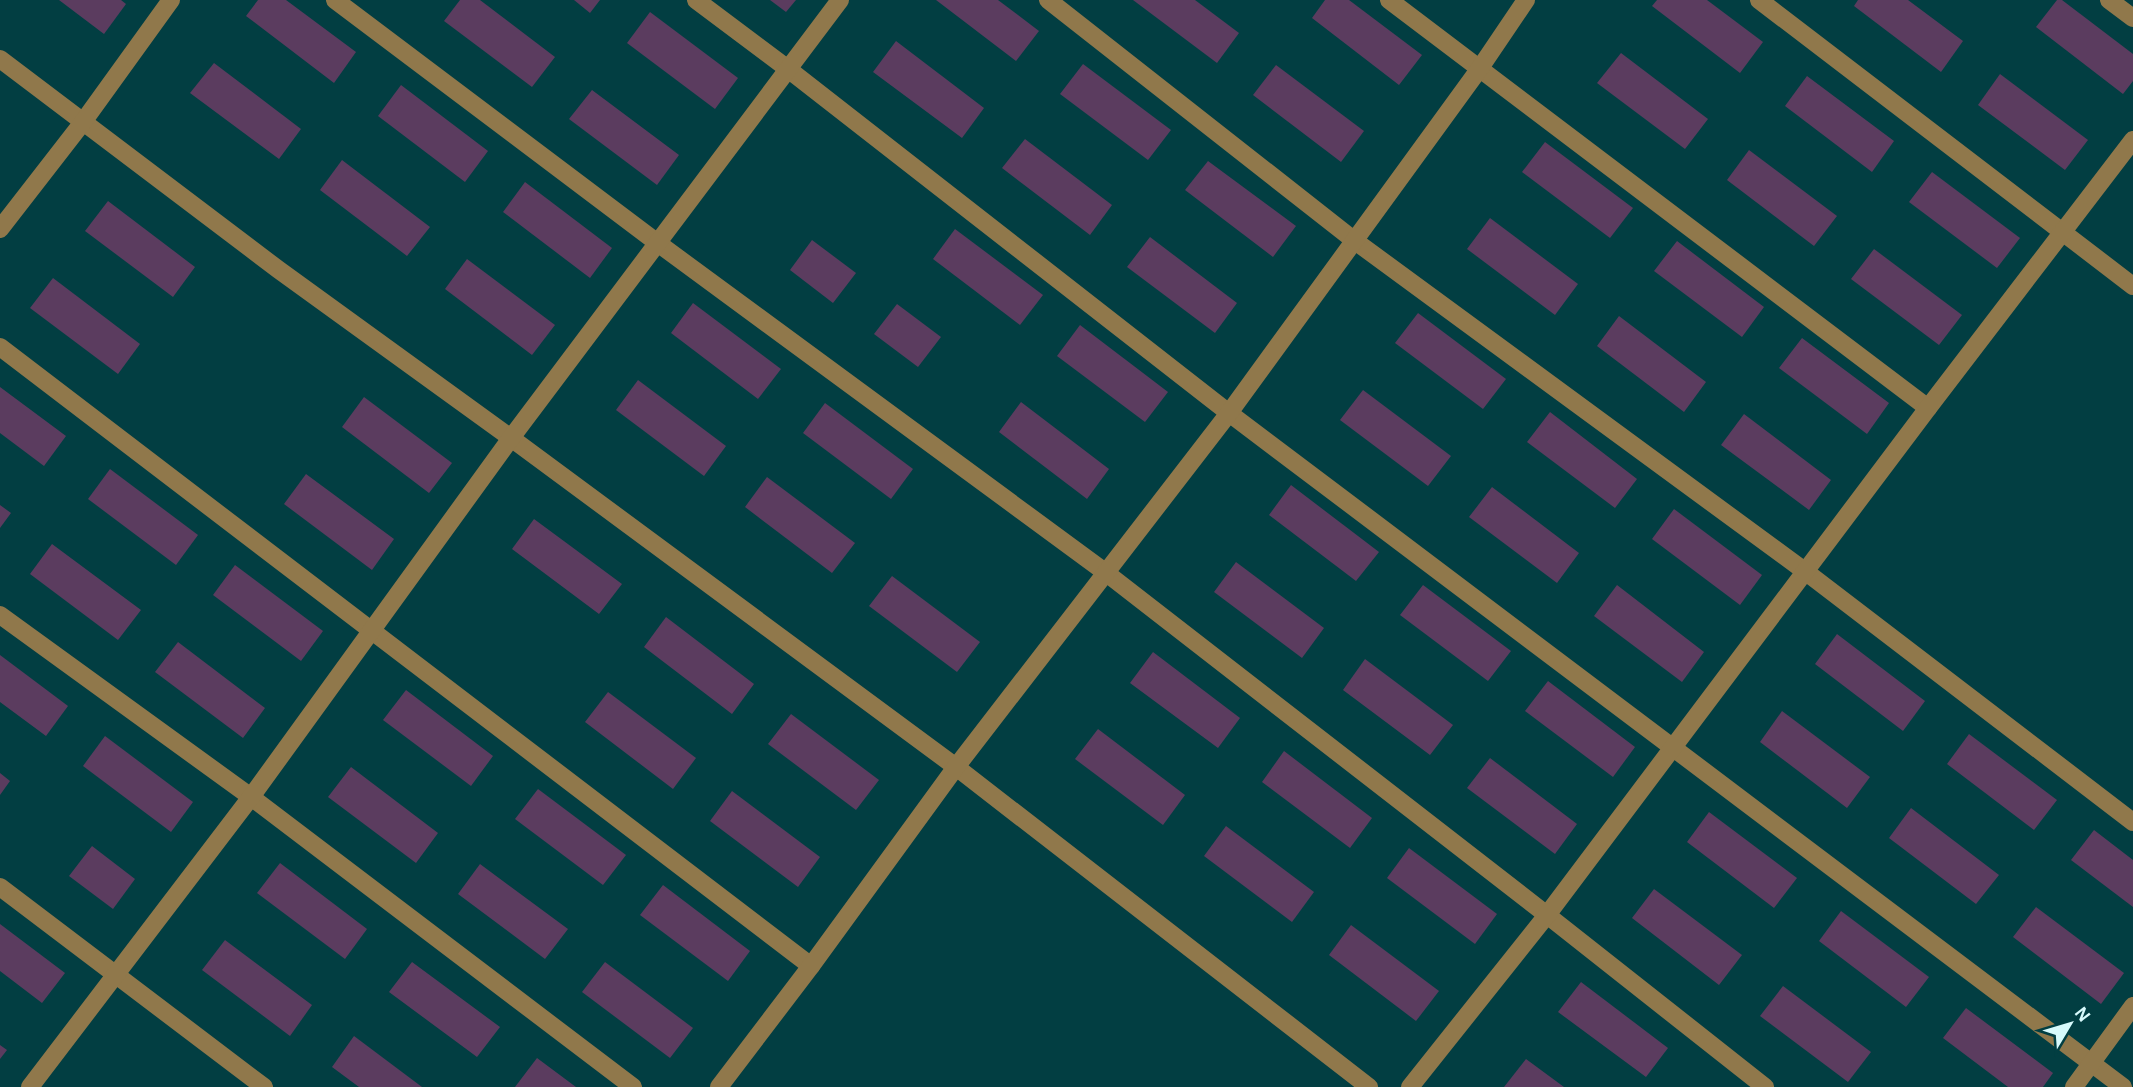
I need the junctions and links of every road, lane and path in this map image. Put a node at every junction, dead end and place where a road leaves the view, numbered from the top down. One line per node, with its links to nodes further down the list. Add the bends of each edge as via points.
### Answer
1 (171, 0): 14 (street)
2 (335, 0): 19 (street)
3 (696, 0): 13 (street)
4 (840, 0): 13 (street)
5 (1048, 0): 18 (street)
6 (1389, 0): 12 (street)
7 (1526, 0): 12 (street)
8 (1759, 0): 17 (street)
9 (2109, 0): 10 (street)
10 (2133, 18)
11 (0, 59): 14 (street)
12 (1480, 68): 18 (street); 22 (street)
13 (789, 69): 19 (street); 23 (street)
14 (83, 122): 16 (street); 24 (street)
15 (2133, 140): 17 (street)
16 (0, 229)
17 (2064, 233): 20 (street); 22 (street)
18 (1355, 241): 23 (street); 26 (street)
19 (659, 244): 24 (street); 25 (street)
20 (2133, 286)
21 (0, 347): 28 (street)
22 (1928, 408): 26 (street)
23 (1229, 413): 25 (street); 29 (street)
24 (511, 438): 28 (street); 30 (street)
25 (1105, 572): 30 (street); 34 (street)
26 (1806, 572): 29 (street); 32 (street)
27 (0, 615): 31 (street)
28 (370, 631): 31 (street); 35 (street)
29 (1674, 747): 34 (street); 38 (street)
30 (956, 768): 35 (street); 43 (street)
31 (251, 797): 36 (street); 41 (street)
32 (2133, 822)
33 (0, 887): 36 (street)
34 (1547, 915): 44 (street); 45 (street)
35 (811, 966): 42 (street)
36 (116, 976): 39 (street); 40 (street)
37 (2133, 1006): 38 (street)
38 (2091, 1063): 46 (street); 47 (street)
39 (30, 1087)
40 (264, 1087)
41 (633, 1087)
42 (719, 1087)
43 (1368, 1087)
44 (1410, 1087)
45 (1765, 1087)
46 (2074, 1087)
47 (2123, 1087)

